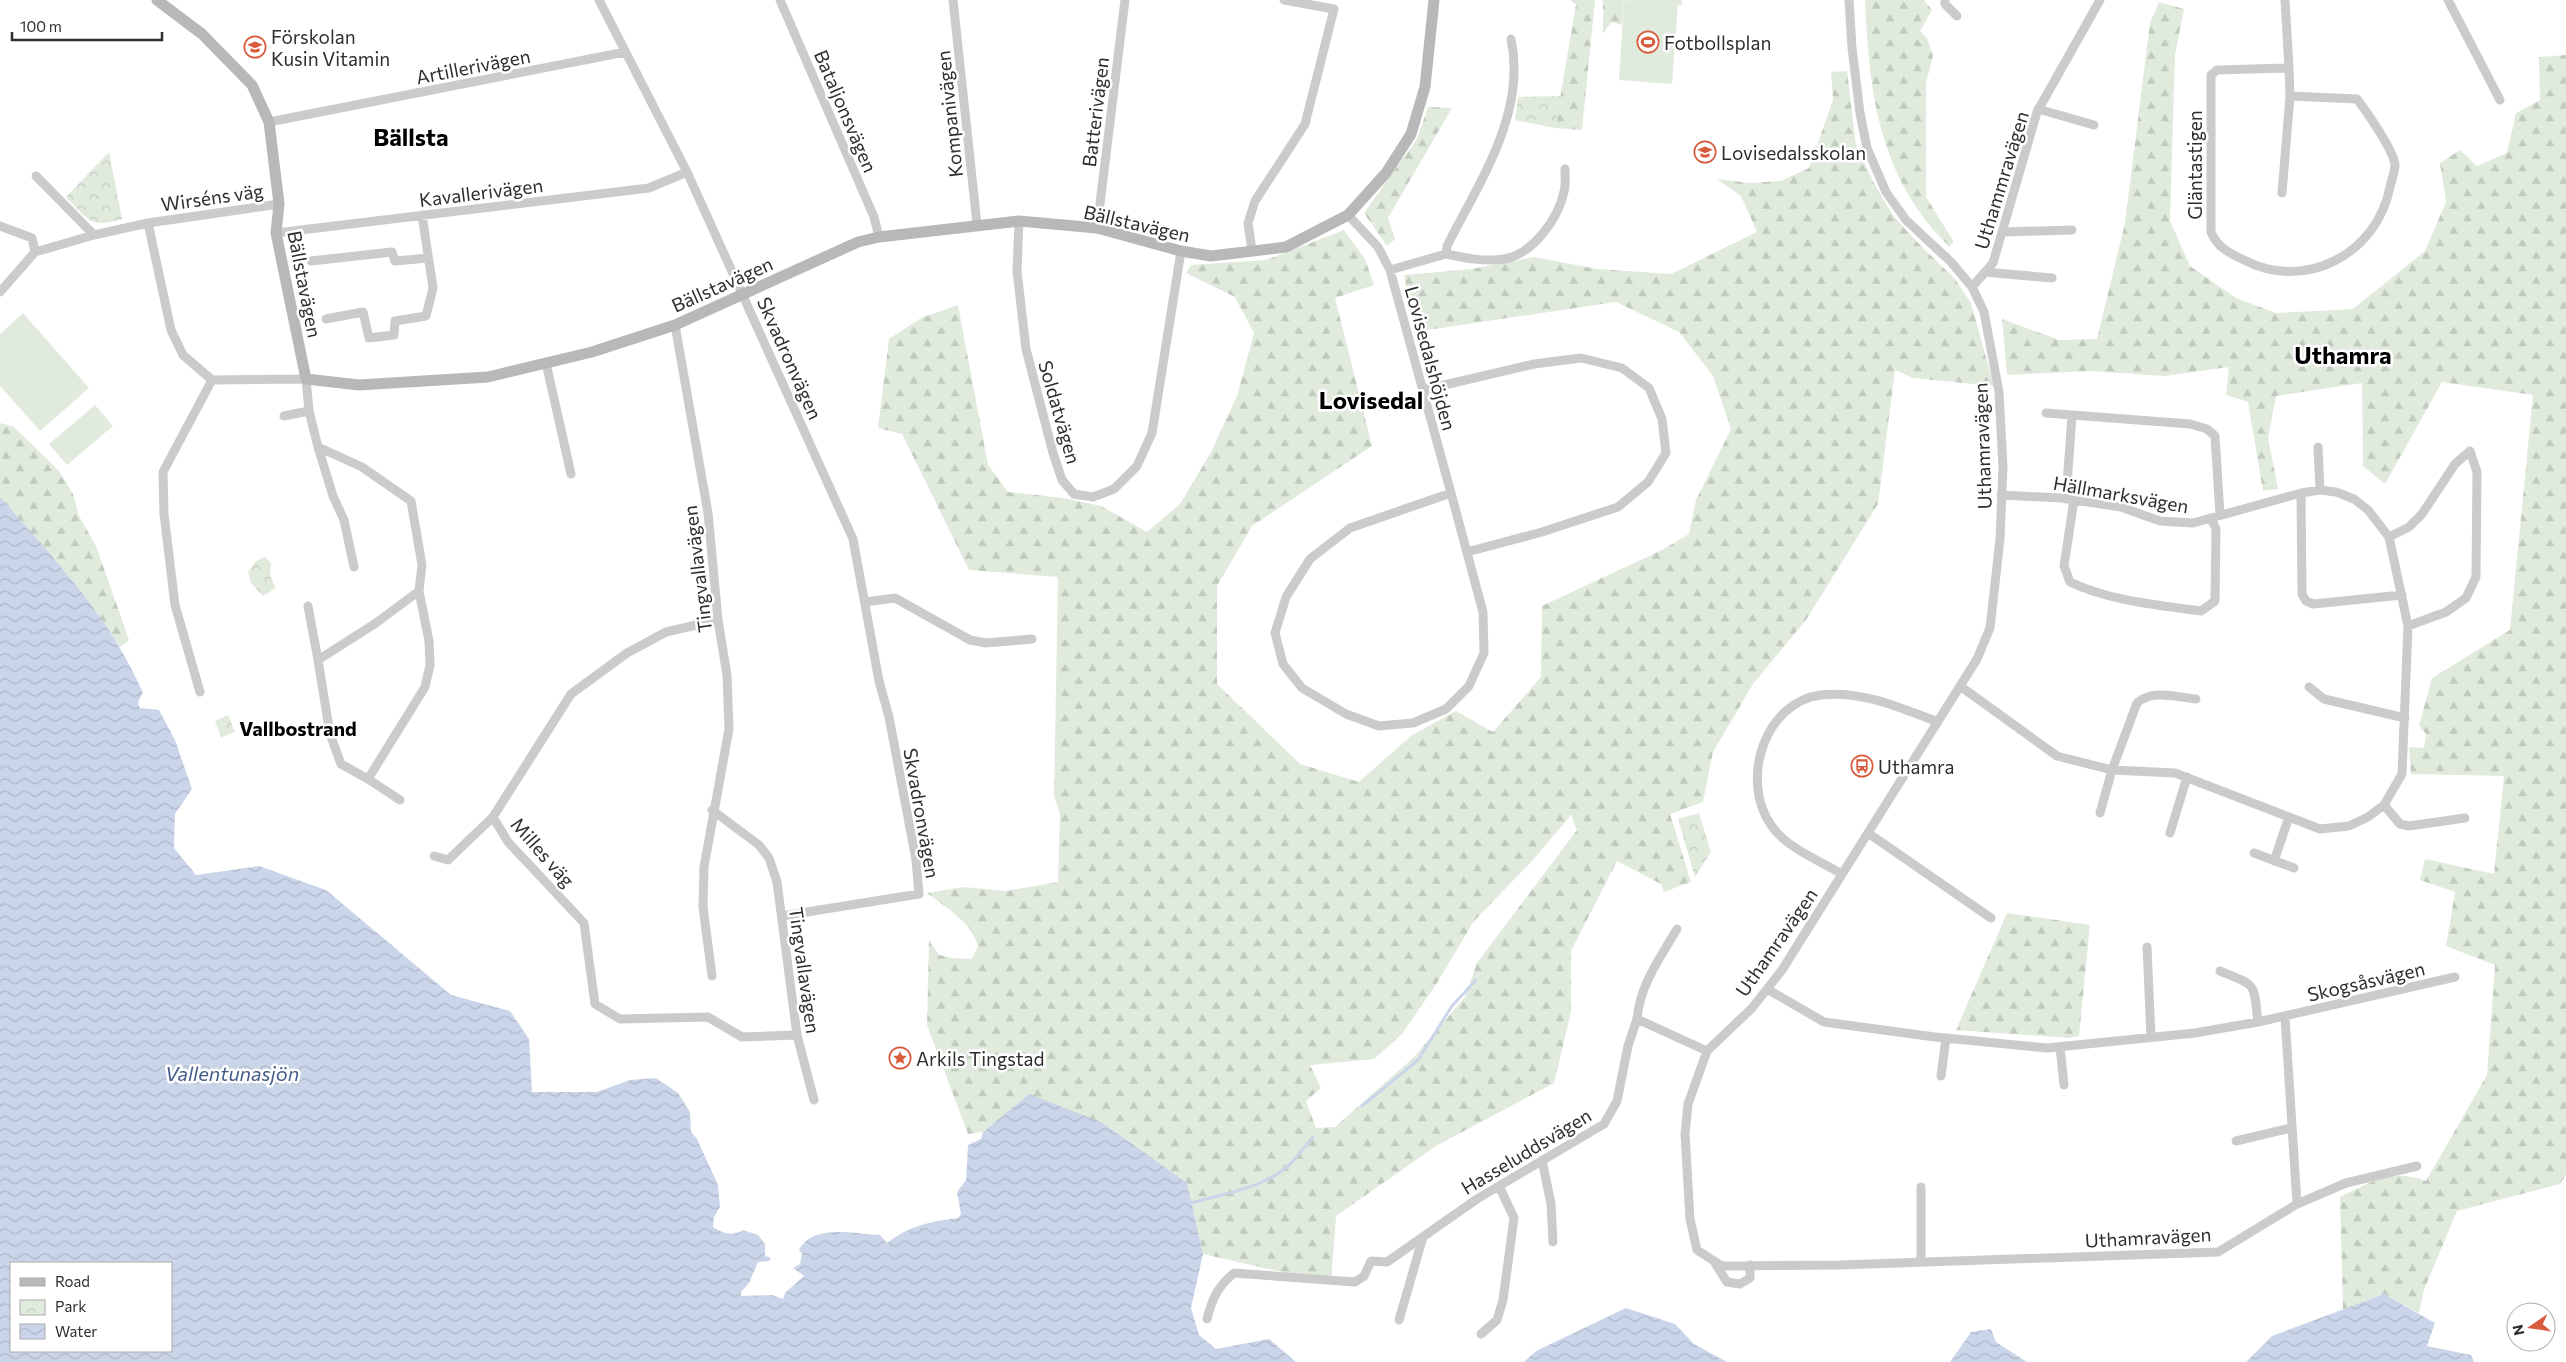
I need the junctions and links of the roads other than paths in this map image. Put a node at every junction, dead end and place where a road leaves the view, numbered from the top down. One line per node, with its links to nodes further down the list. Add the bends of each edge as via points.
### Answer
1 (157, 0): 20 (street, Bällstavägen, via 202,34 252,85)
2 (598, 0): 15 (street, Skvadronvägen)
3 (780, 0): 38 (street, Bataljonsvägen, via 874,217)
4 (953, 0): 31 (street, Kompanivägen)
5 (1125, 0): 33 (street, Batterivägen)
6 (1284, 0): 40 (street, via 1334,9 1305,124 1255,201 1248,223)
7 (1434, 0): 28 (street, Bällstavägen, via 1425,88 1411,134 1386,173)
8 (1945, 0): 13 (street)
9 (2100, 0): 19 (street, Uthammravägen)
10 (2285, 0): 16 (street)
11 (2448, 0): 18 (street)
12 (1848, 2): 48 (street, Uthamravägen, via 1860,113 1867,148 1886,192 1906,220 1951,262)
13 (1957, 16)
14 (1511, 39): 42 (street, via 1516,61 1501,142 1447,246)
15 (625, 52): 20 (street, Artillerivägen); 23 (street, Skvadronvägen)
16 (2289, 68): 17 (street); 17 (street, Gläntastigen, via 2217,70 2211,75 2211,232 2215,242 2226,252 2256,266 2280,272 2306,271 2335,262 2355,249 2387,204 2395,164 2374,122 2357,99)
17 (2290, 96): 25 (street)
18 (2500, 100)
19 (2038, 109): 21 (street); 35 (street, Uthammravägen, via 2028,135)
20 (269, 122): 26 (street, Bällstavägen)
21 (2094, 125)
22 (1566, 169): 42 (street, via 1564,193 1550,225 1533,246 1506,259 1472,259)
23 (687, 172): 27 (street, Kavallerivägen, via 649,188); 50 (street, Skvadronvägen)
24 (36, 176): 37 (street)
25 (2282, 193)
26 (279, 204): 30 (street, Wirséns väg); 36 (street, Bällstavägen)
27 (422, 215): 36 (street, Kavallerivägen); 43 (street)
28 (1348, 215): 40 (street, Bällstavägen, via 1286,247); 45 (street, Lovisedalshöjden, via 1378,247)
29 (1019, 221): 31 (street, Bällstavägen); 33 (street, Bällstavägen); 39 (street, Soldatvägen, via 1017,271 1026,349 1053,453 1062,480 1074,494 1093,496 1114,489 1137,466 1152,433)
30 (148, 223): 37 (street, Wirséns väg); 55 (street, Wirséns väg, via 171,330 183,355)
31 (977, 224): 38 (street, Bällstavägen)
32 (0, 226): 41 (street, via 32,238)
33 (1097, 228): 39 (street, Bällstavägen)
34 (2072, 230): 35 (street)
35 (2003, 232): 46 (street, Uthammravägen, via 1993,263)
36 (276, 233): 54 (street, Bällstavägen)
37 (94, 235): 41 (street, Wirséns väg)
38 (879, 237): 50 (street, Bällstavägen, via 858,242)
39 (1181, 251): 40 (street, Bällstavägen, via 1211,256)
40 (1252, 251)
41 (35, 252): 49 (street)
42 (1446, 254): 45 (street)
43 (428, 258): 44 (street, via 395,261 392,252); 51 (street, via 433,288 426,316 395,321 394,335 369,338 363,312)
44 (311, 261)
45 (1390, 270): 56 (street, Lovisedalshöjden)
46 (1985, 272): 47 (street); 48 (street, Uthammravägen)
47 (2052, 278)
48 (1972, 287): 67 (street, Uthamravägen, via 1984,312 1999,392)
49 (0, 292)
50 (743, 293): 52 (street, Bällstavägen); 75 (street, Skvadronvägen, via 853,539)
51 (326, 319)
52 (675, 325): 53 (street, Bällstavägen); 77 (street, Tingvallavägen, via 708,512)
53 (546, 363): 54 (street, Bällstavägen, via 488,377 359,385); 63 (street)
54 (306, 379): 55 (street); 57 (street)
55 (212, 380): 83 (street, via 163,472 164,514 175,605)
56 (1423, 390): 65 (street, Lovisedalshöjden); 71 (street, via 1534,364 1581,358 1622,368 1649,388 1662,419 1666,453 1648,482 1618,507)
57 (309, 411): 60 (street); 61 (street)
58 (2046, 413): 59 (street)
59 (2072, 415): 68 (street); 69 (street, via 2207,428 2215,436)
60 (284, 416)
61 (318, 447): 72 (street, via 344,520); 73 (street, via 362,467 410,501 422,565)
62 (2318, 448): 64 (street)
63 (571, 474)
64 (2320, 490): 66 (street, Hällmarksvägen); 70 (street, Hällmarksvägen, via 2354,499 2368,510)
65 (1452, 493): 71 (street, Lovisedalshöjden); 71 (street, Lovisedalshöjden, via 1350,528 1310,559 1286,597 1275,633 1283,664 1302,688 1346,714 1379,726 1413,723 1446,710 1469,686 1484,653 1483,612)
66 (2301, 493): 69 (street, Hällmarksvägen); 74 (street, via 2302,594 2306,601 2313,604)
67 (2002, 495): 68 (street, Hällmarksvägen); 81 (street, Uthamravägen, via 1990,628 1977,659)
68 (2070, 500): 69 (street, Hällmarksvägen, via 2121,507 2160,521 2192,523); 69 (street, via 2064,566 2070,582 2150,604 2201,611 2215,601)
69 (2215, 516)
70 (2389, 537): 74 (street, Hällmarksvägen); 78 (street, via 2409,527 2422,514 2455,464 2470,452 2477,472 2476,577 2466,598 2446,612)
71 (1467, 552)
72 (354, 567)
73 (419, 591): 80 (street); 89 (street, via 429,641 430,665 425,687)
74 (2402, 595): 78 (street, Hällmarksvägen)
75 (865, 602): 79 (street, via 895,598 970,640 986,643); 104 (street, Skvadronvägen, via 916,860 919,894)
76 (308, 606): 80 (street)
77 (718, 620): 92 (street, Tingvallavägen, via 727,675 729,729); 94 (street, Milles väg, via 666,632 627,653 571,694)
78 (2408, 626): 85 (street, Hällmarksvägen)
79 (1032, 639)
80 (318, 660): 89 (street, via 330,734 340,764)
81 (1960, 686): 86 (street, Uthamravägen); 87 (street, Hällmarksvägen, via 2057,756)
82 (2309, 687): 85 (street, via 2324,699)
83 (200, 692)
84 (2196, 699): 87 (street, via 2144,697 2137,703)
85 (2405, 718): 91 (street, Hällmarksvägen, via 2402,774)
86 (1938, 722): 97 (street, Uthamravägen); 103 (street, via 1896,705 1846,694 1819,695 1792,705 1773,726 1761,751 1757,776 1760,800 1771,825 1789,843)
87 (2112, 770): 88 (street, Hällmarksvägen, via 2175,773); 93 (street)
88 (2187, 777): 95 (street, Hällmarksvägen); 98 (street)
89 (368, 779): 90 (street)
90 (400, 800)
91 (2384, 805): 95 (street, Hällmarksvägen, via 2349,826 2320,829); 96 (street, via 2400,824 2409,826)
92 (712, 810): 104 (street, Tingvallavägen, via 759,845 769,858 777,882); 109 (street, Tingvallavägen, via 704,866 703,907)
93 (2100, 814)
94 (492, 817): 100 (street, via 448,860); 115 (street, Milles väg, via 508,842 584,923 595,1004 620,1019 708,1017 742,1037)
95 (2289, 817): 101 (street)
96 (2465, 818)
97 (1868, 833): 103 (street, Uthamravägen); 105 (street)
98 (2170, 833)
99 (2254, 853): 101 (street)
100 (434, 856)
101 (2274, 860): 102 (street)
102 (2294, 868)
103 (1842, 874): 111 (street, Uthamravägen)
104 (782, 916): 115 (street, Tingvallavägen)
105 (1992, 918)
106 (1677, 929): 113 (street, Hasseluddsvägen, via 1647,980)
107 (2147, 947): 116 (street)
108 (2220, 971): 114 (street, via 2250,983 2254,988)
109 (712, 976)
110 (2455, 977): 112 (street, Skogsåsvägen)
111 (1767, 989): 117 (street, Skogsåsvägen, via 1824,1022); 119 (street, Uthamravägen)
112 (2285, 1017): 114 (street, Skogsåsvägen); 123 (street, Skogsåsvägen)
113 (1637, 1019): 119 (street); 125 (street, Hasseluddsvägen, via 1617,1101 1604,1124)
114 (2258, 1022): 116 (street, Skogsåsvägen)
115 (797, 1035): 122 (street, Tingvallavägen)
116 (2151, 1037): 118 (street, Skogsåsvägen)
117 (1946, 1038): 118 (street, Skogsåsvägen); 120 (street)
118 (2060, 1047): 121 (street)
119 (1707, 1051): 132 (street, Uthamravägen, via 1688,1104 1685,1134 1690,1219 1698,1250)
120 (1941, 1076)
121 (2064, 1085)
122 (814, 1100)
123 (2291, 1128): 124 (street); 129 (street, Skogsåsvägen)
124 (2236, 1141)
125 (1542, 1160): 127 (street, Hasseluddsvägen); 131 (street, via 1551,1204)
126 (2417, 1166): 129 (street, Uthamravägen, via 2346,1184)
127 (1499, 1186): 130 (street, Hasseluddsvägen); 137 (street, via 1514,1218 1503,1300 1497,1320)
128 (1922, 1186): 133 (street)
129 (2296, 1204): 133 (street, Uthamravägen, via 2218,1252)
130 (1423, 1237): 135 (street, Hasseluddsvägen, via 1387,1262 1371,1261 1364,1276 1355,1282 1234,1273 1213,1297); 136 (street)
131 (1553, 1242)
132 (1713, 1260): 134 (street, Uthamravägen, via 1722,1266); 134 (street, Uthamravägen, via 1727,1282 1740,1284 1750,1278)
133 (1921, 1262): 134 (street, Uthamravägen)
134 (1750, 1266)
135 (1207, 1319)
136 (1399, 1320)
137 (1481, 1334)

